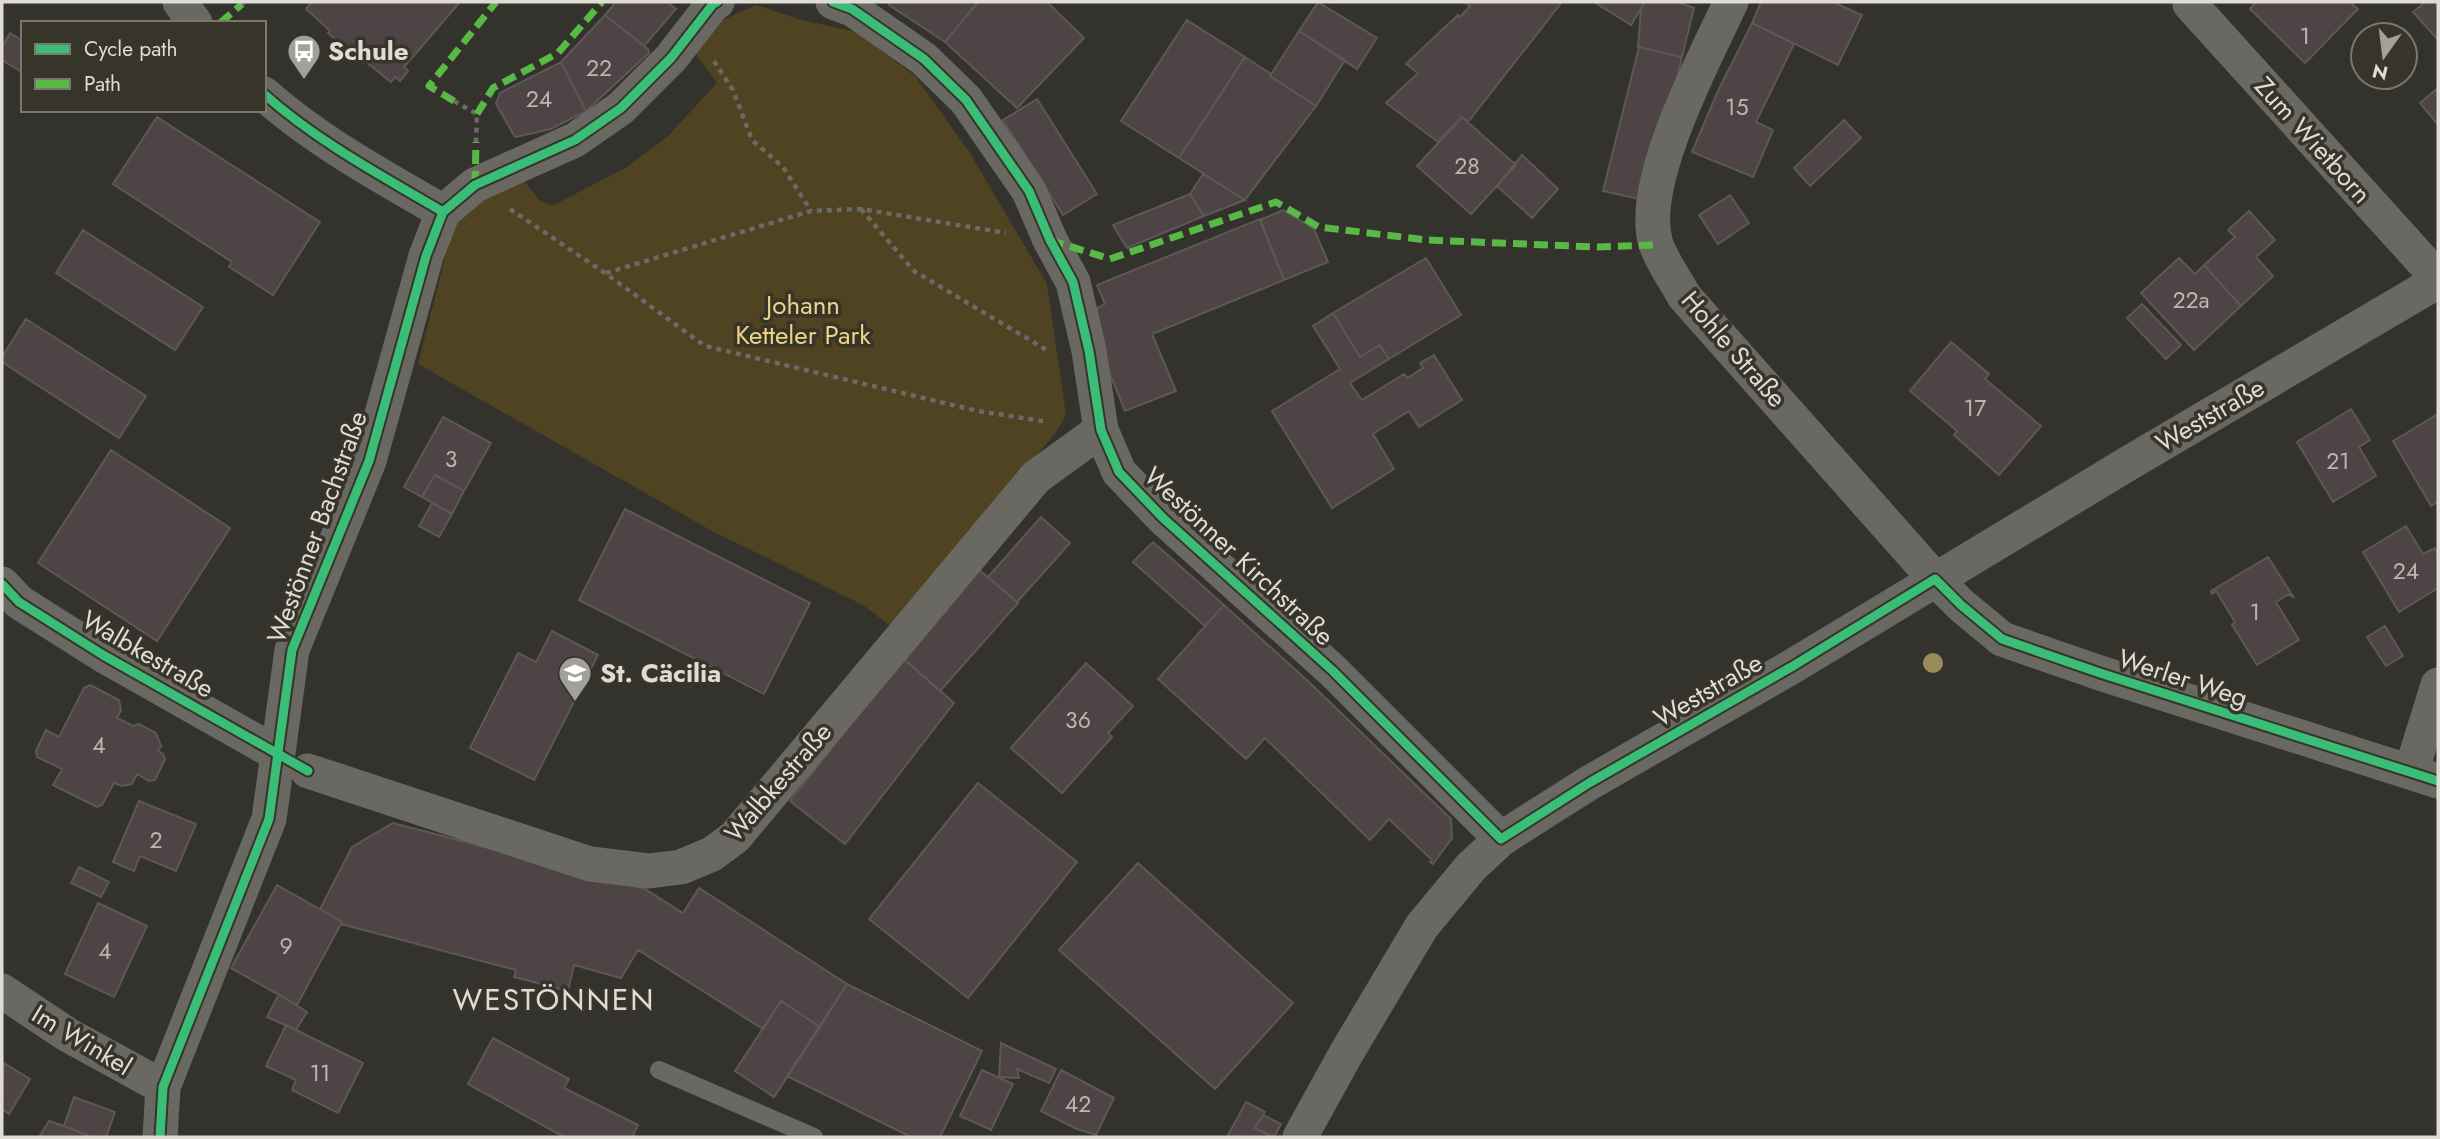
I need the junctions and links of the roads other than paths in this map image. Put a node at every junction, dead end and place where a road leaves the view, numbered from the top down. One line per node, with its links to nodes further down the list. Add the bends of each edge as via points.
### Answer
1 (180, 2): 6 (street)
2 (717, 2): 8 (street, via 621,108 575,141 475,185)
3 (1731, 2): 11 (street, Hohle Straße, via 1679,115 1655,187 1656,245 1684,296)
4 (2192, 2): 9 (street, Zum Wietborn)
5 (848, 4): 10 (street, Westönner Kirchstraße, via 924,60 966,100 1029,191 1073,282)
6 (194, 21)
7 (266, 96): 8 (street, via 364,167)
8 (443, 212): 14 (street, Westönner Bachstraße, via 426,256 369,461 292,650)
9 (2438, 280): 11 (street, Weststraße)
10 (1101, 430): 15 (street, Walbkestraße, via 1036,477 735,837 712,854 681,867 649,871 590,864); 17 (street, Westönner Kirchstraße, via 1119,472 1163,518 1333,671)
11 (1935, 579): 16 (street, Werler Weg, via 2001,639); 17 (street, Weststraße)
12 (2, 584): 14 (street, Walbkestraße, via 19,602 103,655)
13 (2438, 685): 16 (street)
14 (278, 754): 20 (street, Westönner Bachstraße, via 269,819)
15 (307, 771)
16 (2424, 776)
17 (1501, 839): 23 (street, Weststraße, via 1422,926)
18 (2, 991): 20 (street, Im Winkel, via 68,1035)
19 (659, 1070): 22 (lane)
20 (163, 1087): 21 (street, Westönner Bachstraße)
21 (160, 1137)
22 (814, 1137)
23 (1300, 1137)

